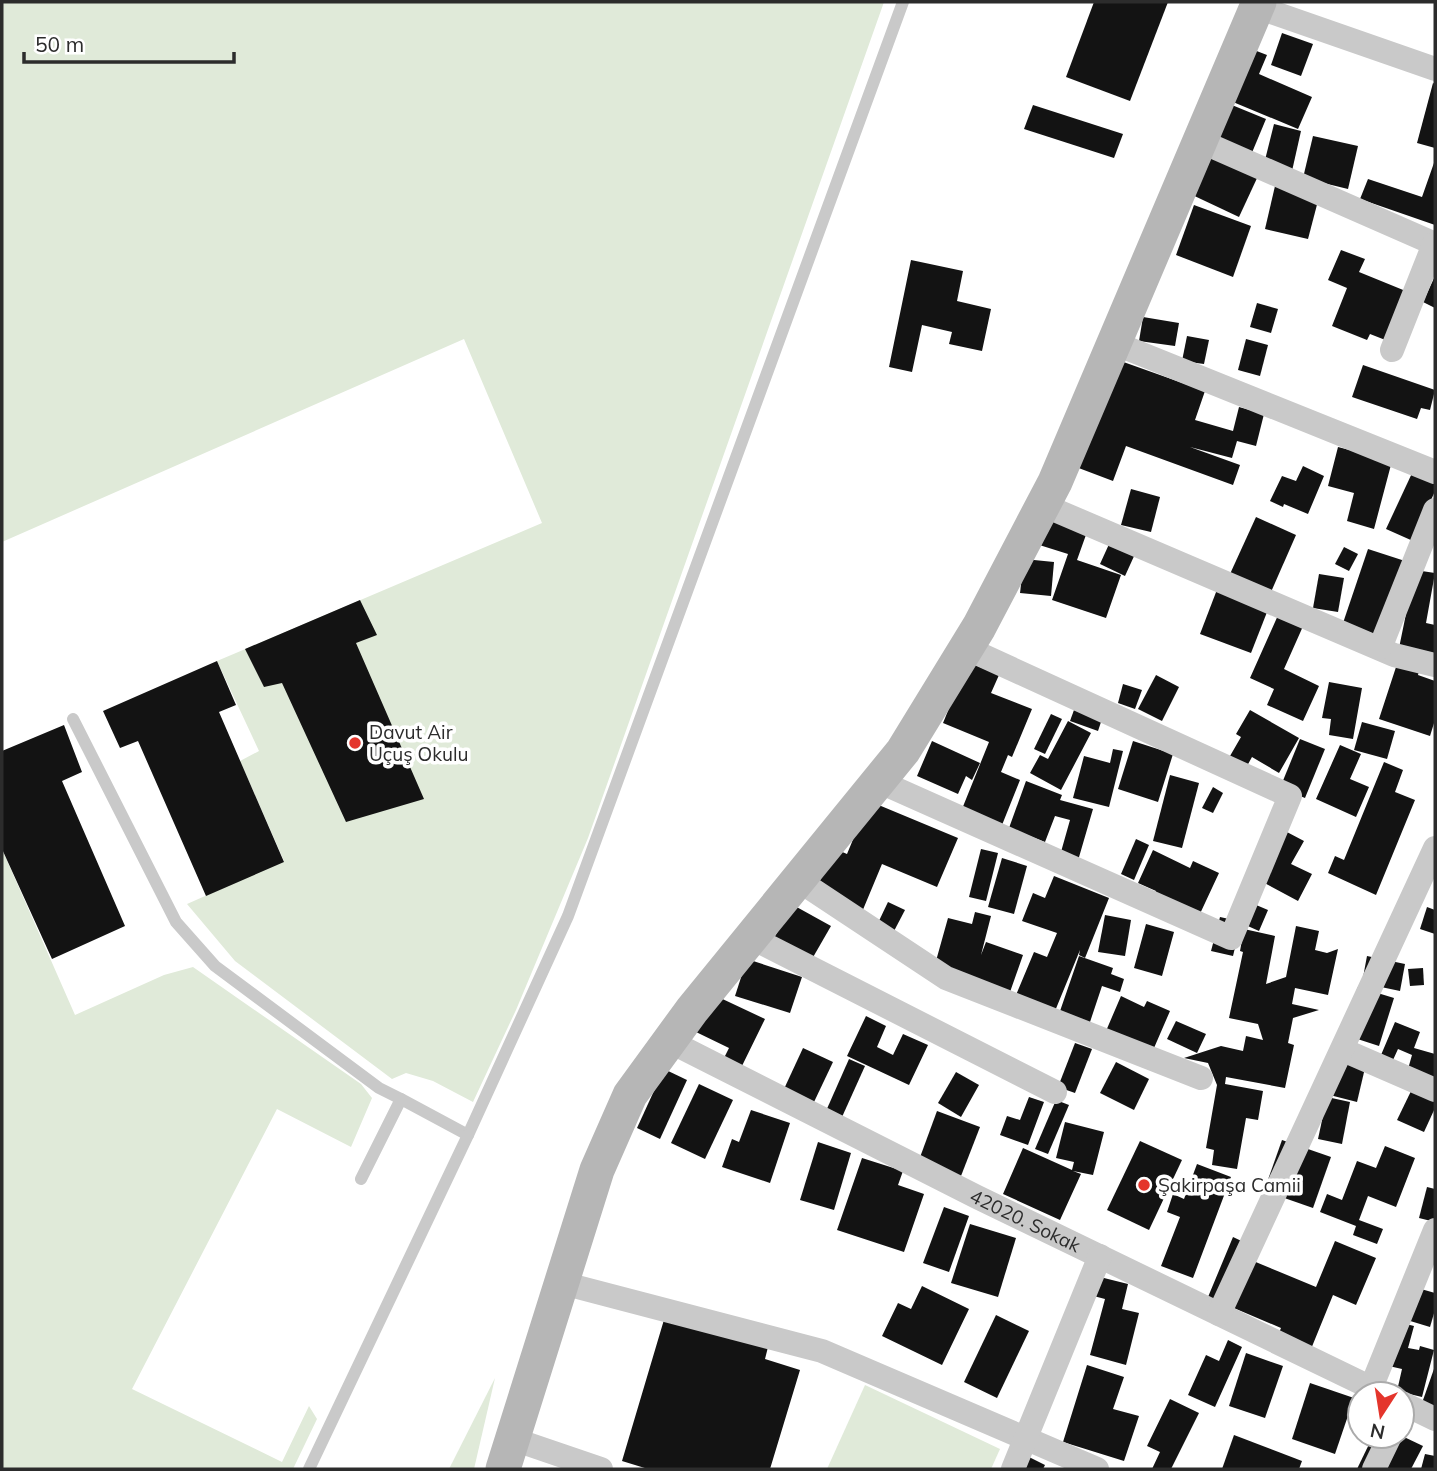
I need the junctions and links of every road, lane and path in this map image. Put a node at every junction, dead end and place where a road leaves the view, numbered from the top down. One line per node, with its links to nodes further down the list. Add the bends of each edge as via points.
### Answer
1 (903, 2): 25 (lane, via 568,916)
2 (1258, 4): 3 (street); 4 (main road)
3 (1435, 69)
4 (1200, 141): 5 (street); 6 (main road)
5 (1434, 244): 7 (street)
6 (1114, 343): 8 (street); 9 (main road)
7 (1392, 350)
8 (1435, 472)
9 (1043, 505): 11 (main road); 12 (street)
10 (1435, 510): 12 (street)
11 (967, 648): 15 (main road, via 903,751); 15 (street, via 1290,796 1231,939)
12 (1380, 648): 13 (street)
13 (1435, 666)
14 (73, 719): 24 (lane, via 176,922 215,966 379,1088)
15 (878, 781): 17 (main road)
16 (1433, 861): 20 (street)
17 (798, 880): 18 (main road); 21 (street, via 946,978)
18 (752, 938): 19 (main road); 23 (street)
19 (669, 1041): 28 (street, 42020. Sokak); 29 (main road, via 630,1095 597,1170)
20 (1343, 1049): 22 (street); 30 (street)
21 (1201, 1078)
22 (1435, 1090)
23 (1055, 1093)
24 (401, 1099): 25 (lane); 26 (lane)
25 (468, 1135): 38 (lane)
26 (361, 1179)
27 (1434, 1237): 32 (street)
28 (1100, 1256): 30 (street, 42020. Sokak); 35 (street)
29 (562, 1283): 35 (street, via 822,1351); 37 (main road)
30 (1219, 1314): 31 (street, 42020. Sokak)
31 (1353, 1380)
32 (1398, 1380)
33 (1416, 1410): 34 (street, 42020. Sokak)
34 (1435, 1419)
35 (1026, 1439): 40 (street); 41 (street)
36 (1383, 1450): 42 (street)
37 (508, 1454): 39 (street)
38 (309, 1469)
39 (601, 1469)
40 (1013, 1469)
41 (1097, 1469)
42 (1374, 1469)

